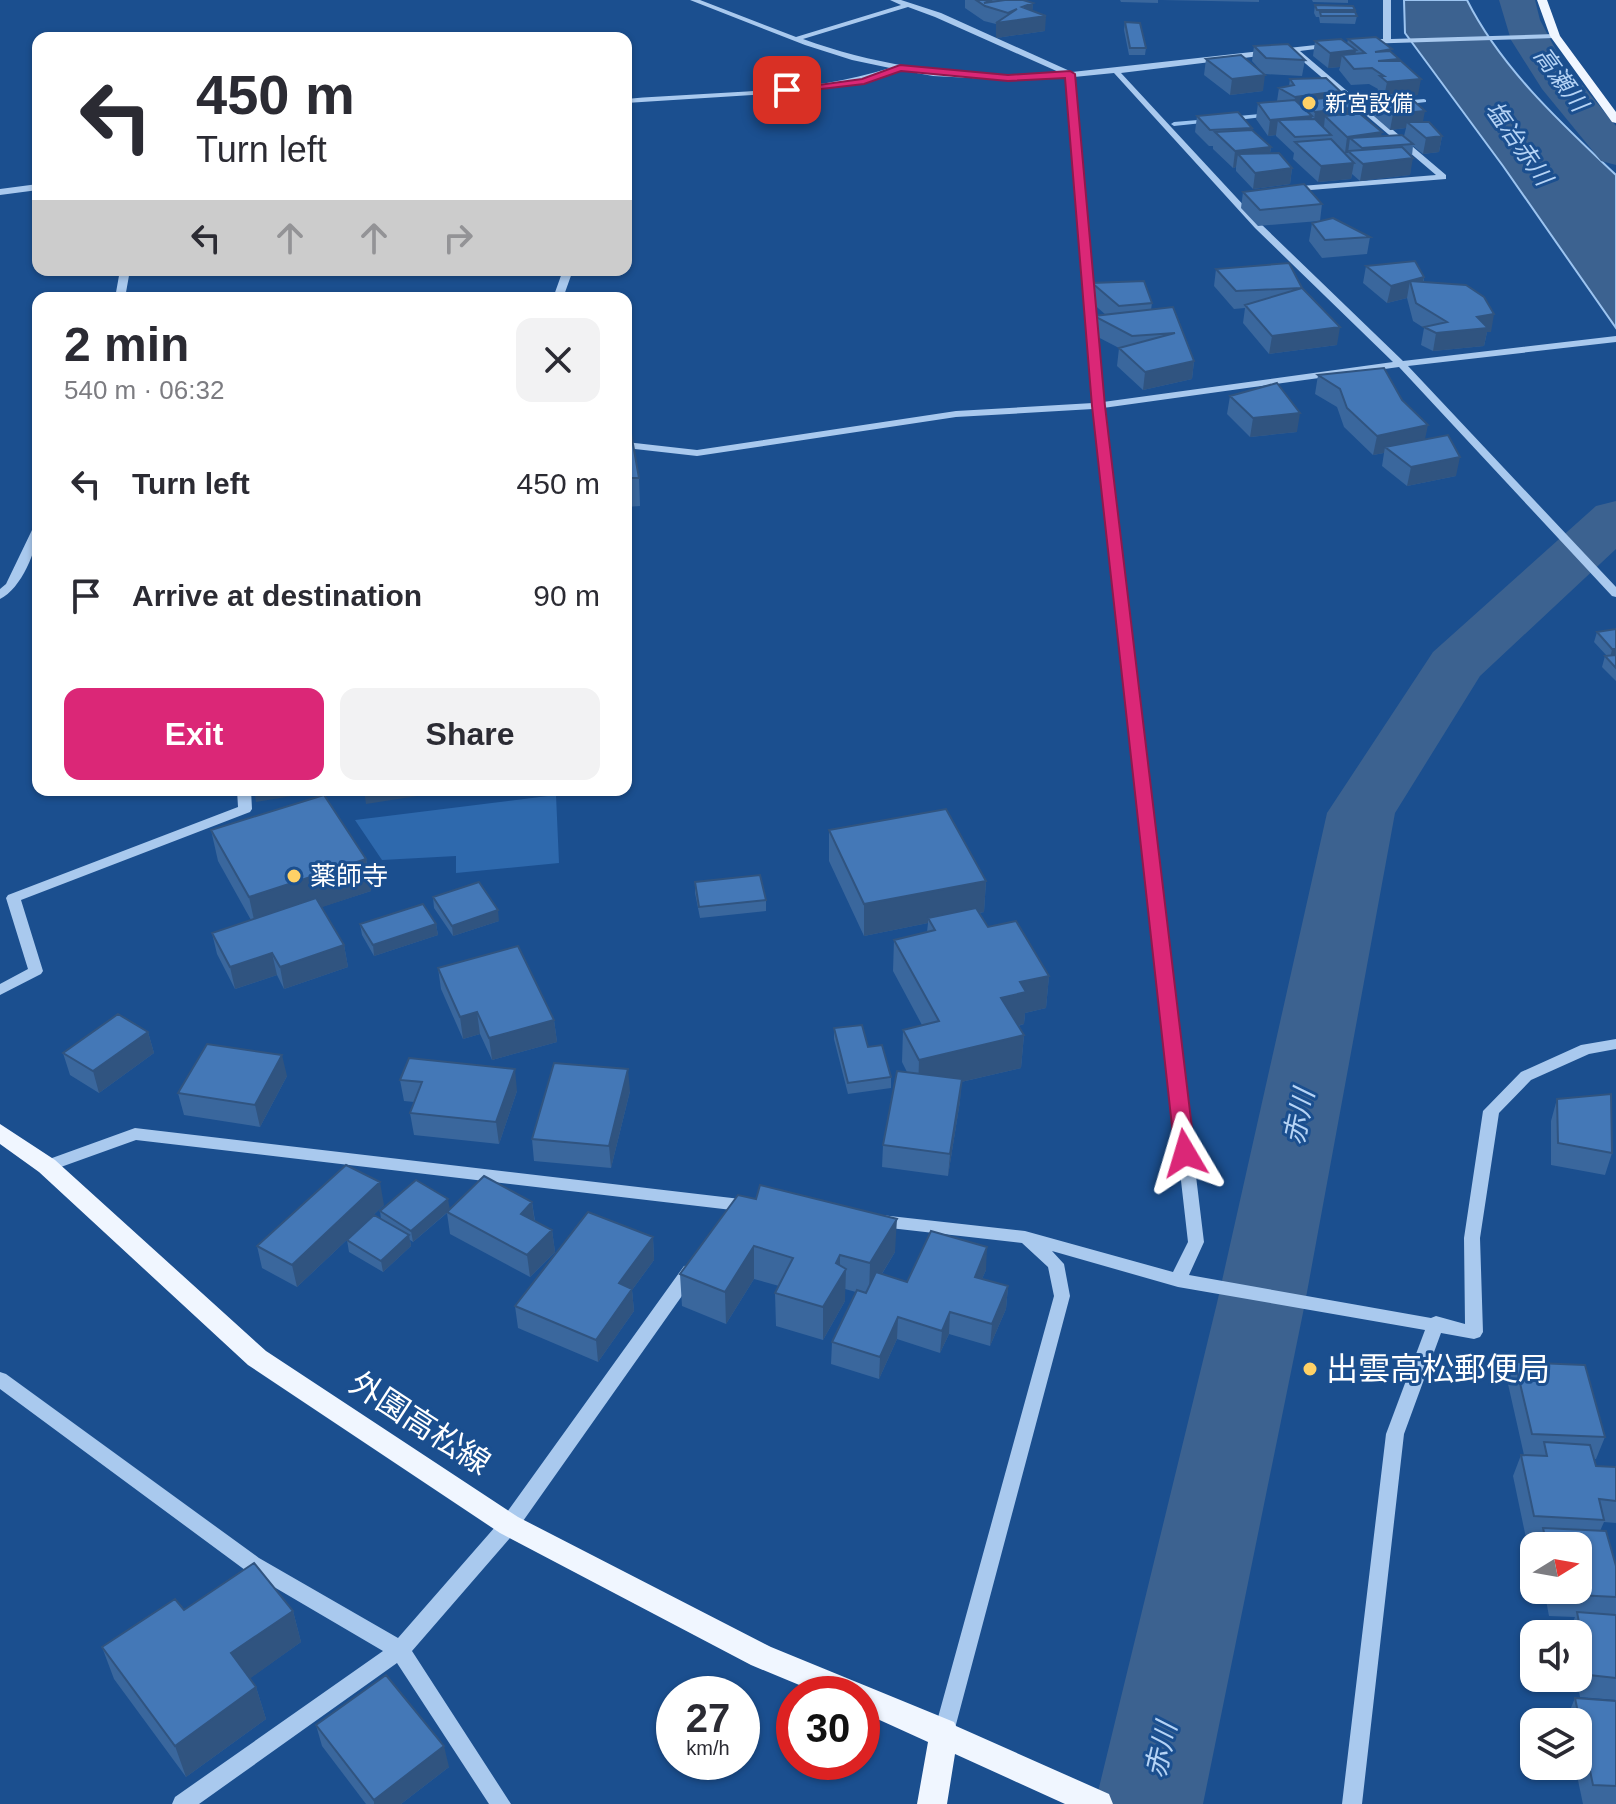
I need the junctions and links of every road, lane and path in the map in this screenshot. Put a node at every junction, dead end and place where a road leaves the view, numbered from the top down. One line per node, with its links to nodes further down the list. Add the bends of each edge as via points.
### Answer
1 (694, 0): 7 (street)
2 (894, 0): 5 (street)
3 (1387, 0): 8 (street)
4 (1542, 0): 6 (main road)
5 (908, 5): 7 (street); 14 (street)
6 (1555, 36): 8 (street); 16 (main road)
7 (797, 39): 12 (street)
8 (1387, 40): 9 (street)
9 (1358, 42)
10 (1336, 44): 11 (street)
11 (1293, 49): 13 (street); 18 (street, via 1443,177)
12 (900, 68): 14 (street, via 1008,78); 15 (street, via 864,81)
13 (1114, 69): 14 (street); 21 (street)
14 (1070, 74): 24 (street)
15 (632, 101)
16 (1616, 120)
17 (32, 188): 19 (street)
18 (1284, 191)
19 (0, 192)
20 (1243, 194): 21 (street)
21 (1229, 196): 23 (street)
22 (1616, 339): 23 (street)
23 (1401, 364): 24 (street); 27 (street)
24 (1098, 406): 25 (street, via 956,414 697,453); 38 (street, via 1196,1242)
25 (632, 446)
26 (32, 542): 28 (street, via 11,586)
27 (1616, 594)
28 (0, 595)
29 (244, 796): 30 (street, via 245,809 13,898 36,971)
30 (0, 990)
31 (1616, 1044): 39 (street, via 1586,1049 1526,1076 1491,1111 1472,1238 1474,1332)
32 (0, 1132): 33 (main road, 外園高松線)
33 (47, 1166): 34 (street, via 135,1134 732,1211); 41 (main road, 外園高松線, via 257,1358)
34 (766, 1208)
35 (858, 1218): 36 (street)
36 (1025, 1237): 38 (street); 45 (street, via 1056,1264 1062,1296)
37 (700, 1257): 41 (street)
38 (1178, 1280): 39 (street)
39 (1436, 1323): 50 (street, via 1395,1434)
40 (0, 1379): 42 (street, via 252,1564)
41 (509, 1525): 42 (street); 43 (main road, 外園高松線)
42 (400, 1650): 46 (street); 47 (street)
43 (809, 1676)
44 (880, 1705): 45 (main road)
45 (944, 1732): 48 (main road); 49 (main road)
46 (182, 1804)
47 (501, 1804)
48 (932, 1804)
49 (1098, 1804)
50 (1352, 1804)

